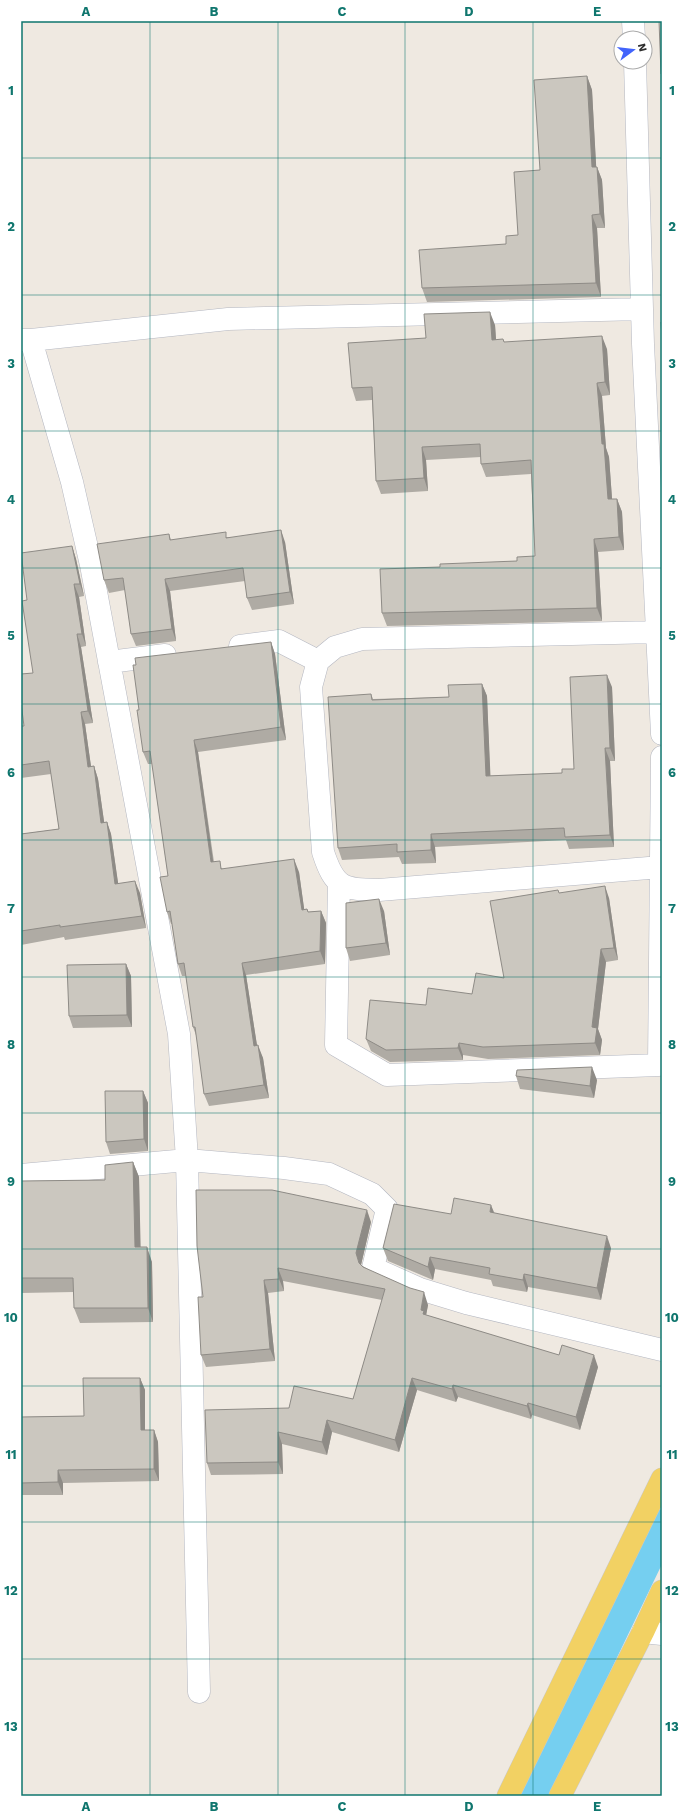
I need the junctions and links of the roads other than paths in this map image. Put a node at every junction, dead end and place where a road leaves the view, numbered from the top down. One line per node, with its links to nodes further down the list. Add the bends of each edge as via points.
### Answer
1 (635, 70): 2 (street)
2 (642, 309): 3 (street, via 228,319); 4 (street)
3 (26, 340): 8 (street, via 72,482)
4 (657, 632): 7 (street, via 362,639 335,647); 9 (street)
5 (217, 649): 7 (street, via 279,641)
6 (186, 653): 8 (street)
7 (318, 661): 13 (street, via 311,687 323,852 329,870)
8 (109, 662): 14 (street, via 179,1034)
9 (662, 734)
10 (662, 757): 11 (street)
11 (662, 802): 12 (street)
12 (661, 867): 13 (street, via 379,890 352,889); 13 (street, via 659,1065 387,1075 336,1045)
13 (339, 883)
14 (188, 1160): 15 (street); 16 (street, via 329,1174 372,1194 387,1209 373,1268 420,1289); 20 (street)
15 (21, 1175)
16 (662, 1350)
17 (662, 1479): 21 (main road)
18 (662, 1590): 19 (main road)
19 (652, 1633): 22 (main road)
20 (199, 1692)
21 (508, 1796)
22 (560, 1796)

